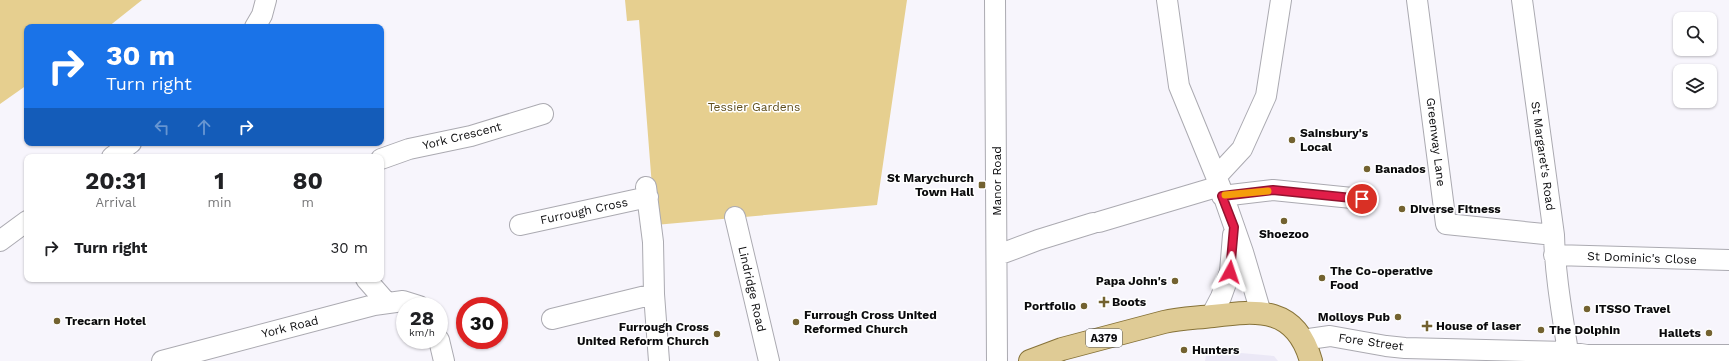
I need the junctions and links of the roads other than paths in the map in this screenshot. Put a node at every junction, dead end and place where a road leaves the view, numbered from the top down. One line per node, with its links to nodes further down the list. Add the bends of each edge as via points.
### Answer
1 (266, 0): 7 (street)
2 (995, 0): 20 (street, Manor Road)
3 (1167, 0): 12 (street, via 1178,86)
4 (1282, 0): 12 (street, via 1266,96 1242,149)
5 (1417, 0): 18 (street, Greenway Lane, via 1446,224)
6 (1522, 0): 18 (street, St Margaret's Road)
7 (257, 24)
8 (543, 114): 11 (street, York Crescent, via 471,136 409,149)
9 (127, 146): 10 (street)
10 (116, 154)
11 (384, 158)
12 (1220, 186): 13 (street, via 1273,190 1333,203); 17 (street); 20 (street, via 1038,240)
13 (1362, 199)
14 (735, 217): 38 (street, Lindridge Road)
15 (24, 222): 19 (street)
16 (520, 225): 24 (street, Furrough Cross, via 647,192 653,242)
17 (1234, 227): 27 (street); 28 (street, via 1230,272)
18 (1554, 235): 21 (street, St Margaret's Road)
19 (0, 241)
20 (998, 255): 39 (street, Manor Road)
21 (1554, 255): 22 (street, St Dominic's Close); 33 (street, St Margaret's Road)
22 (1729, 260)
23 (369, 282): 26 (street)
24 (654, 294): 29 (street); 37 (street, Furrough Cross)
25 (396, 302): 26 (street, York Road)
26 (387, 303): 35 (street, York Road)
27 (1261, 313): 28 (main road, A379, via 1239,312); 30 (main road, A379, via 1284,319)
28 (1211, 316): 40 (main road, A379, via 1179,318 1062,349)
29 (552, 320)
30 (1302, 340): 32 (street, Fore Street, via 1330,336); 41 (main road, A379)
31 (441, 349): 36 (street)
32 (1392, 352): 33 (street, Fore Street)
33 (1568, 352): 34 (street, Fore Street, via 1587,355)
34 (1729, 355)
35 (162, 361)
36 (444, 361)
37 (659, 361)
38 (769, 361)
39 (998, 361)
40 (1030, 361)
41 (1311, 361)

